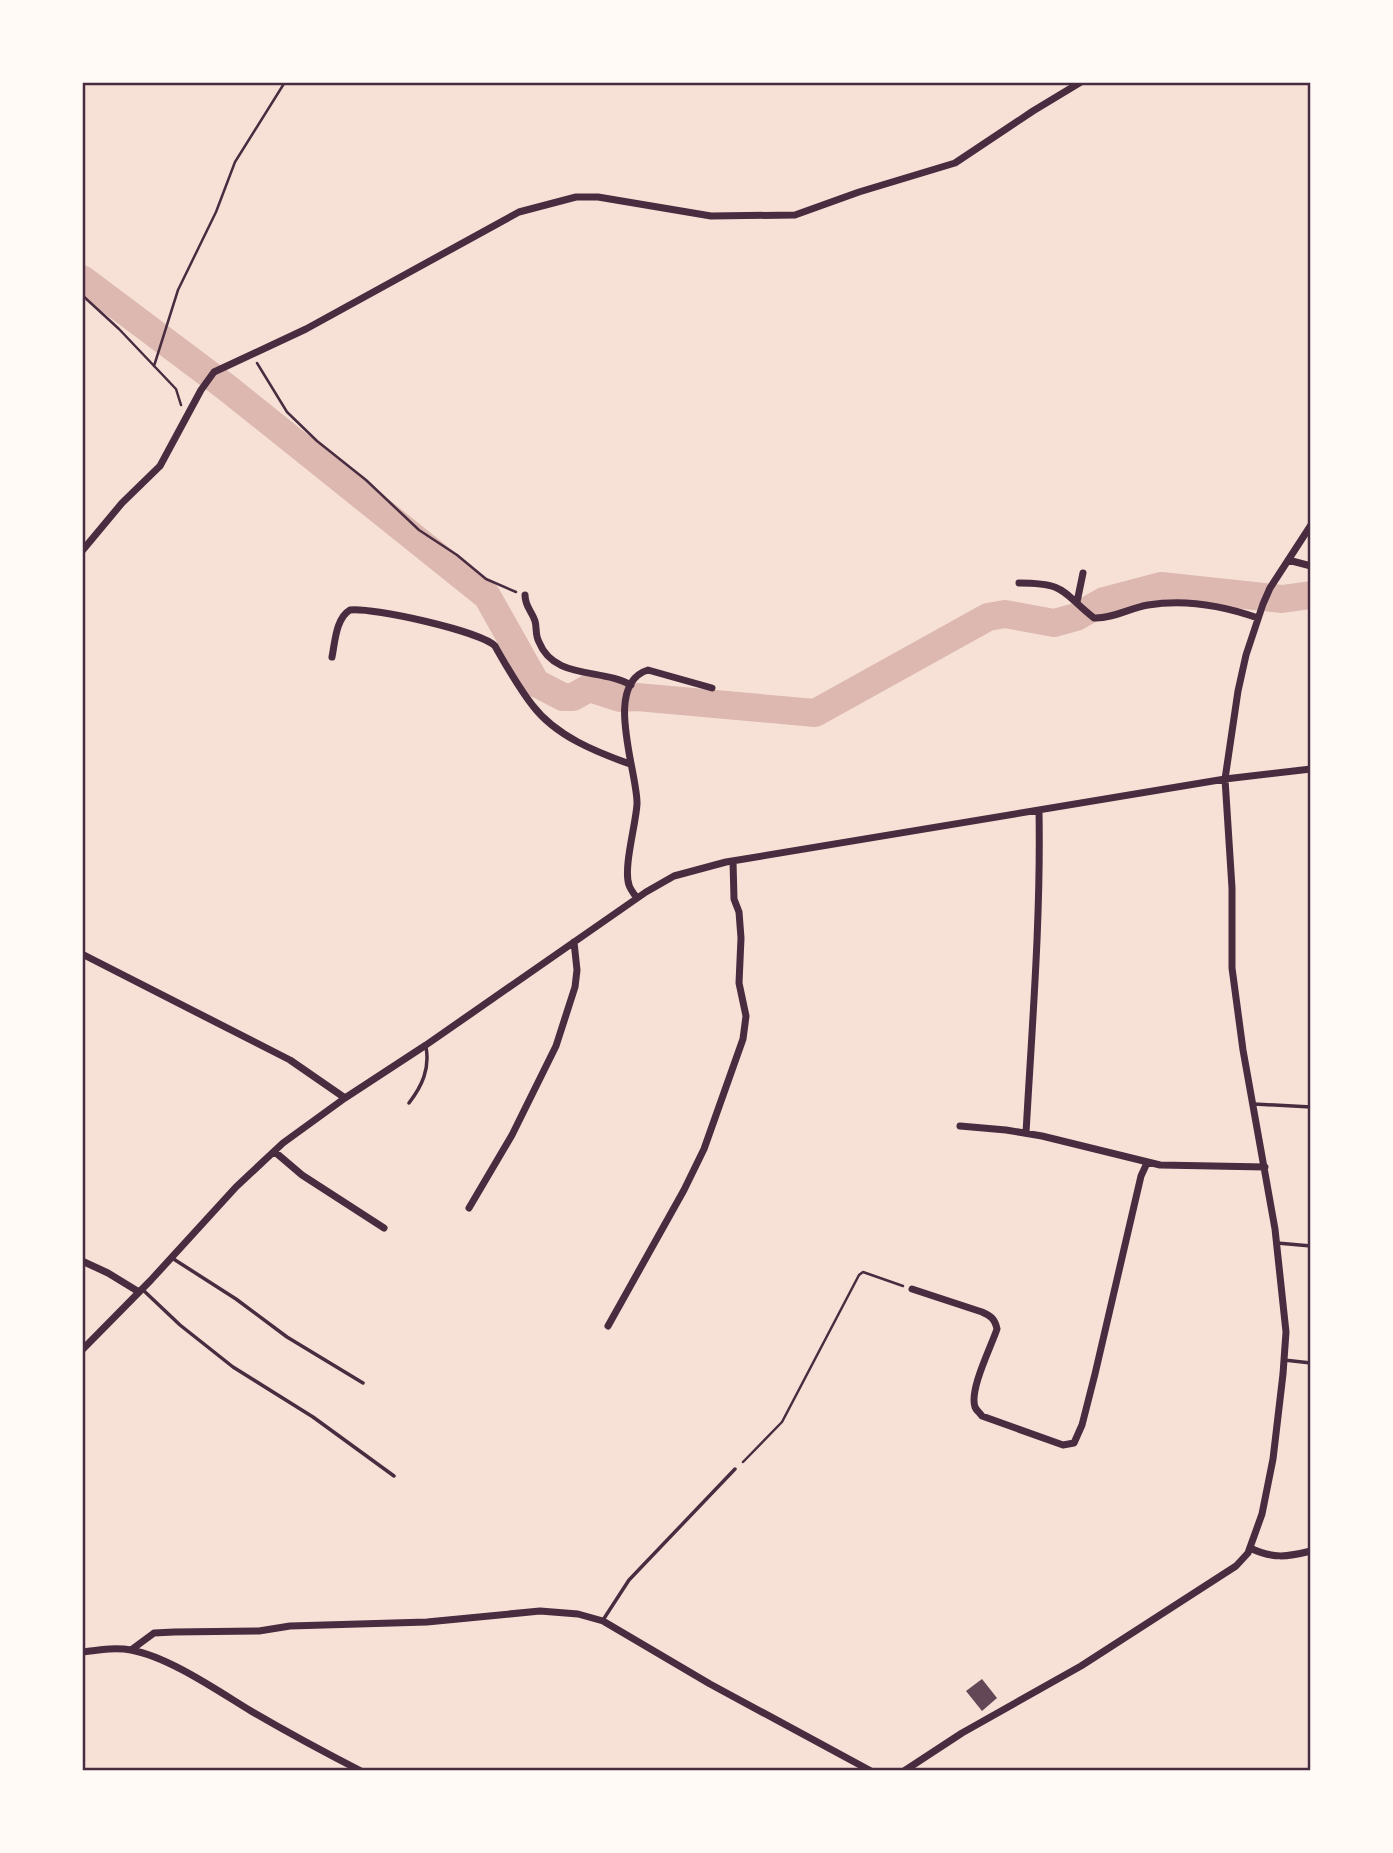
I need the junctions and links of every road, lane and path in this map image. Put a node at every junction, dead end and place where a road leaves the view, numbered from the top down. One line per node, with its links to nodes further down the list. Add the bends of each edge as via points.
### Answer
1 (285, 82): 5 (path, via 236,162 178,290)
2 (1081, 82): 4 (street, via 956,163 795,215 711,216 598,197 576,197 519,212)
3 (82, 295): 5 (path)
4 (252, 356): 6 (street, via 214,372); 13 (path, via 287,412 317,441 419,530 486,579)
5 (154, 366): 6 (path, via 176,389)
6 (186, 418): 8 (street, via 160,466)
7 (1311, 525): 9 (street)
8 (82, 551)
9 (1287, 560): 10 (street); 15 (street)
10 (1311, 566)
11 (1083, 573): 14 (street)
12 (1019, 583): 14 (street, via 1059,587)
13 (525, 596): 18 (street, via 545,654 582,673 611,676)
14 (1079, 604): 15 (street, via 1101,619 1151,605 1176,604 1224,608)
15 (1258, 618): 21 (street, via 1238,691)
16 (332, 657): 19 (street, via 345,613 356,609 475,634 495,646 522,691 547,720 595,752)
17 (712, 688): 18 (street, via 648,670 635,677)
18 (630, 689): 19 (street, via 624,720)
19 (630, 764): 24 (street, via 637,803 628,880)
20 (1311, 769): 21 (street)
21 (1225, 779): 22 (street); 30 (street, via 1232,968)
22 (1039, 810): 23 (street); 33 (street, via 1040,908)
23 (733, 861): 24 (street, via 674,876); 45 (street, via 734,899 740,912 739,983 746,1016 743,1039 704,1149)
24 (637, 898): 25 (street)
25 (574, 942): 27 (street); 37 (street, via 575,987 555,1046 512,1135)
26 (82, 954): 28 (street, via 290,1060)
27 (426, 1045): 28 (street); 29 (lane, via 425,1076)
28 (345, 1098): 34 (street)
29 (409, 1103)
30 (1254, 1104): 31 (lane); 36 (street)
31 (1311, 1107)
32 (960, 1126): 33 (street)
33 (1026, 1133): 35 (street)
34 (275, 1152): 38 (street); 41 (street, via 236,1187)
35 (1147, 1163): 36 (street); 43 (street, via 1074,1443 1063,1446 982,1416 974,1405 975,1389 996,1322 982,1312)
36 (1265, 1167): 39 (street)
37 (469, 1208)
38 (384, 1228)
39 (1277, 1243): 40 (lane); 47 (street, via 1286,1332)
40 (1311, 1246)
41 (172, 1258): 44 (street); 49 (lane)
42 (82, 1261): 44 (street)
43 (912, 1289): 50 (path, via 871,1274 859,1275 782,1422)
44 (141, 1291): 46 (street); 51 (lane, via 224,1360)
45 (608, 1326)
46 (82, 1350)
47 (1284, 1360): 48 (lane); 52 (street, via 1273,1460)
48 (1311, 1363)
49 (363, 1383)
50 (735, 1469): 54 (lane, via 629,1580)
51 (394, 1476)
52 (1251, 1548): 53 (street, via 1280,1558); 57 (street, via 1236,1566 1081,1666)
53 (1311, 1551)
54 (603, 1621): 55 (street, via 540,1612 427,1622 154,1633); 60 (street)
55 (131, 1650): 56 (street); 59 (street, via 197,1678)
56 (82, 1652)
57 (918, 1762): 58 (street); 61 (street)
58 (924, 1770)
59 (361, 1771)
60 (871, 1771)
61 (904, 1771)

